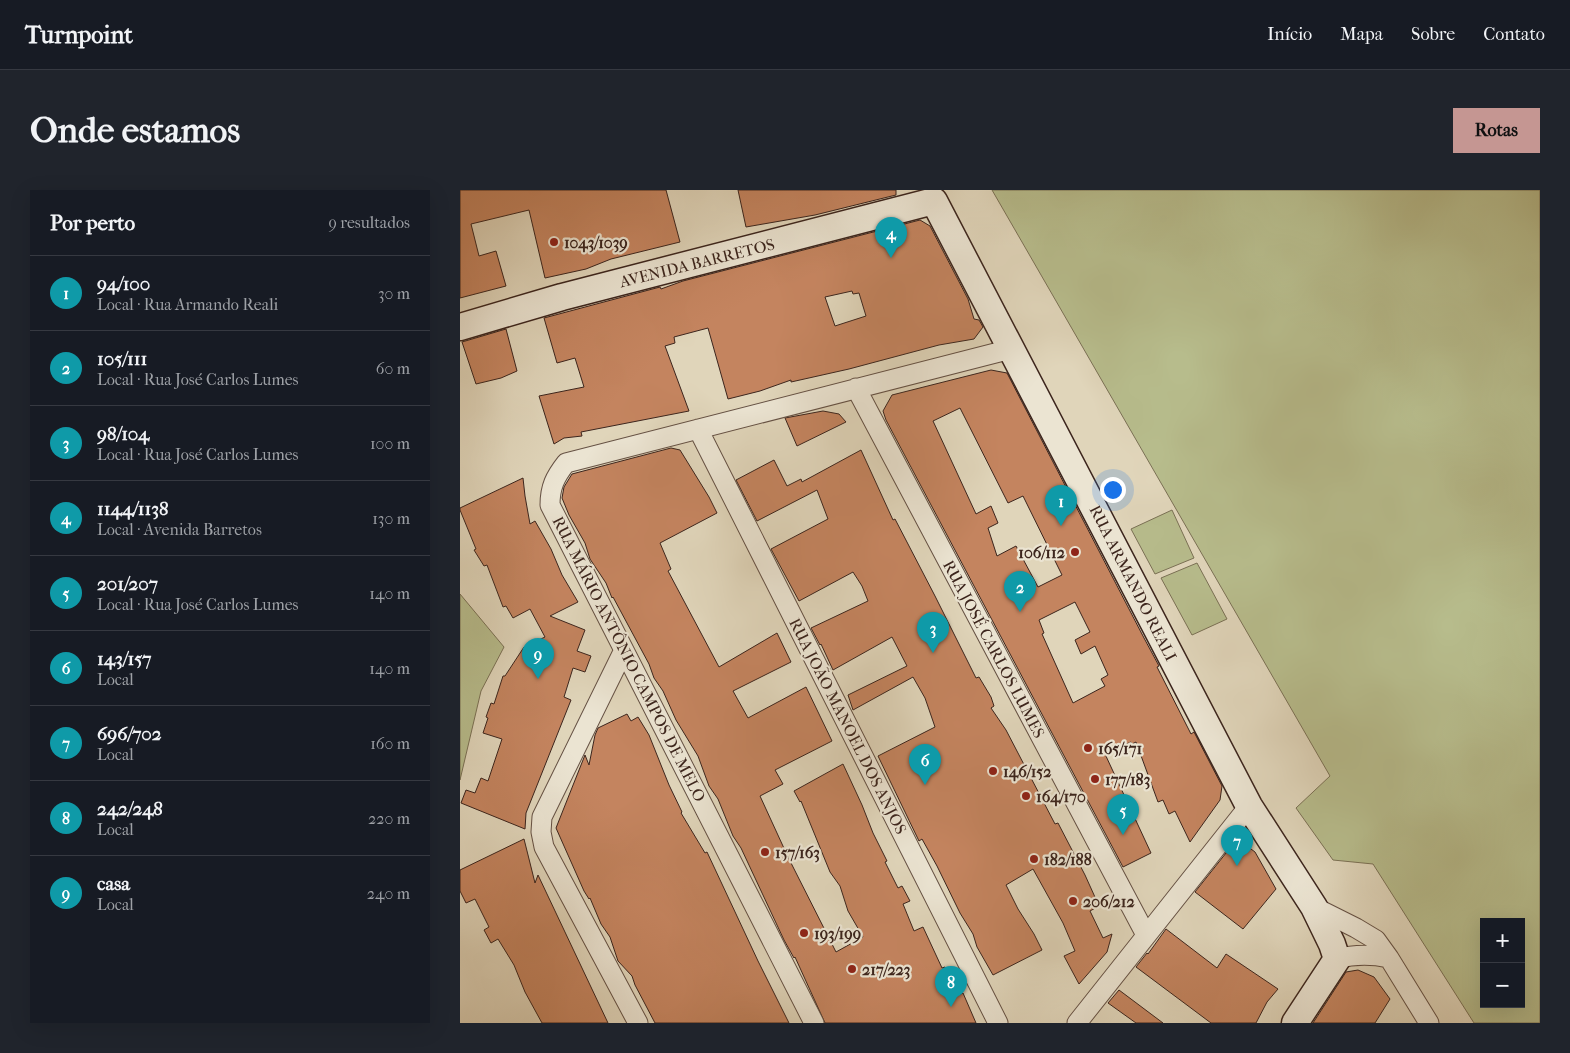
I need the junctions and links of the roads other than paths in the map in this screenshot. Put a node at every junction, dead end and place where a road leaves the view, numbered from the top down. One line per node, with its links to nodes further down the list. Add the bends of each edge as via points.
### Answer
1 (932, 195): 2 (street, AVENIDA BARRETOS); 3 (street, RUA ARMANDO REALI)
2 (460, 327)
3 (1012, 349): 4 (street, RUA MÁRIO ANTÔNIO CAMPOS DE MELO); 7 (street, RUA ARMANDO REALI)
4 (856, 388): 5 (street, RUA MÁRIO ANTÔNIO CAMPOS DE MELO); 9 (street, RUA JOSÉ CARLOS LUMES)
5 (698, 429): 6 (street, RUA MÁRIO ANTÔNIO CAMPOS DE MELO, via 566,463 550,491 550,504); 14 (street, RUA JOÃO MANOEL DOS ANJOS)
6 (624, 650): 12 (street, via 542,817 541,832 544,847); 13 (street, RUA MÁRIO ANTÔNIO CAMPOS DE MELO)
7 (1249, 806): 8 (street, RUA ARMANDO REALI); 9 (street)
8 (1314, 907): 10 (street, via 1376,940); 11 (street, RUA ARMANDO REALI)
9 (1146, 935): 15 (street)
10 (1389, 958): 11 (street, via 1370,954); 17 (street)
11 (1337, 959): 16 (street)
12 (638, 1023)
13 (814, 1023)
14 (998, 1023)
15 (1077, 1023)
16 (1295, 1023)
17 (1428, 1023)

